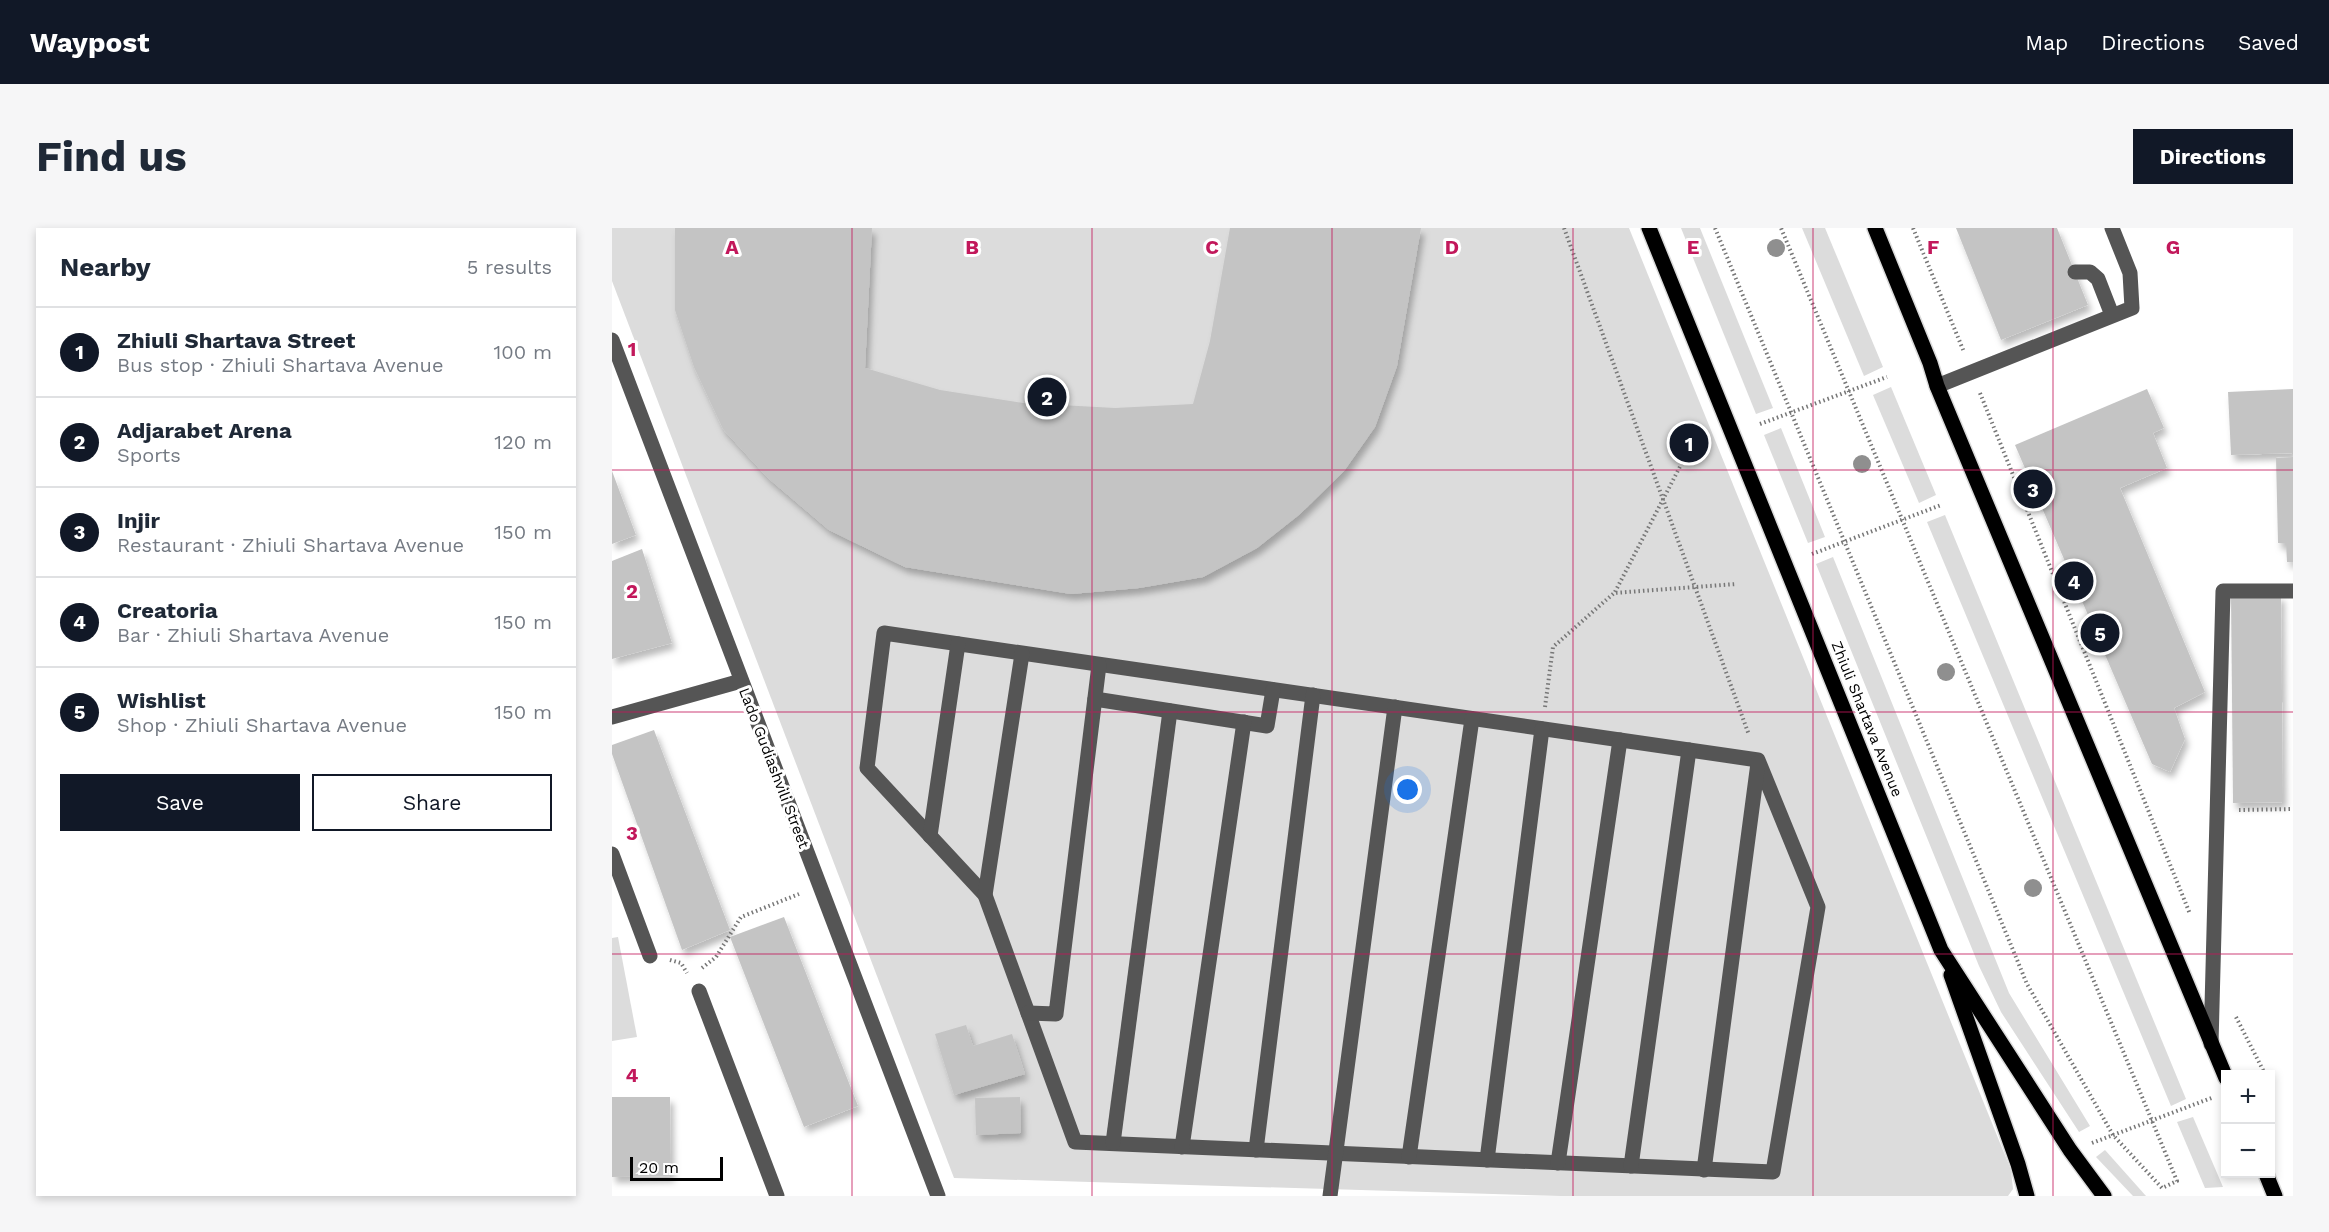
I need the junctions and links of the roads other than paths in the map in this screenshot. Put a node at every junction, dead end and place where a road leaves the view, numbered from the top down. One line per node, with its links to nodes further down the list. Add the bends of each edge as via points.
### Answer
1 (1649, 228): 30 (main road, Zhiuli Shartava Avenue)
2 (1875, 228): 7 (main road)
3 (2112, 228): 5 (street, via 2130,273 2132,308)
4 (2075, 272): 5 (street, via 2090,272 2098,279)
5 (2112, 315): 7 (street)
6 (612, 340): 12 (street, Lado Gudiashvili Street)
7 (1937, 386): 34 (main road)
8 (2293, 591): 34 (street, via 2223,591)
9 (958, 644): 10 (street); 25 (street); 25 (street, via 884,633 867,768)
10 (1022, 654): 11 (street); 27 (street)
11 (1099, 665): 13 (street); 15 (street)
12 (741, 681): 18 (street); 47 (street, Lado Gudiashvili Street)
13 (1273, 690): 14 (street); 20 (street, via 1267,726)
14 (1314, 695): 16 (street); 38 (street)
15 (1095, 699): 17 (street); 33 (street, via 1056,1014)
16 (1395, 707): 19 (street); 39 (street)
17 (1170, 711): 20 (street); 36 (street)
18 (612, 717)
19 (1472, 719): 21 (street); 40 (street)
20 (1244, 722): 37 (street)
21 (1542, 729): 22 (street); 41 (street)
22 (1620, 740): 23 (street); 42 (street)
23 (1689, 750): 24 (street); 43 (street)
24 (1758, 760): 44 (street); 44 (street, via 1818,907 1773,1172)
25 (930, 836): 27 (street)
26 (612, 854): 28 (street)
27 (985, 895): 33 (street)
28 (627, 897): 29 (street); 31 (street)
29 (612, 902)
30 (1941, 950): 49 (main road); 50 (main road, Zhiuli Shartava Avenue)
31 (650, 956)
32 (699, 991): 46 (street)
33 (1028, 1013): 36 (street, via 1075,1142)
34 (2211, 1044): 35 (main road)
35 (2222, 1070)
36 (1113, 1143): 37 (street)
37 (1182, 1147): 38 (street)
38 (1256, 1150): 39 (street)
39 (1335, 1154): 40 (street); 48 (street)
40 (1409, 1157): 41 (street)
41 (1487, 1160): 42 (street)
42 (1558, 1163): 43 (street)
43 (1631, 1166): 44 (street)
44 (1704, 1170)
45 (2268, 1178): 51 (main road)
46 (777, 1196)
47 (938, 1196)
48 (1330, 1196)
49 (2027, 1196)
50 (2104, 1196)
51 (2275, 1196)

